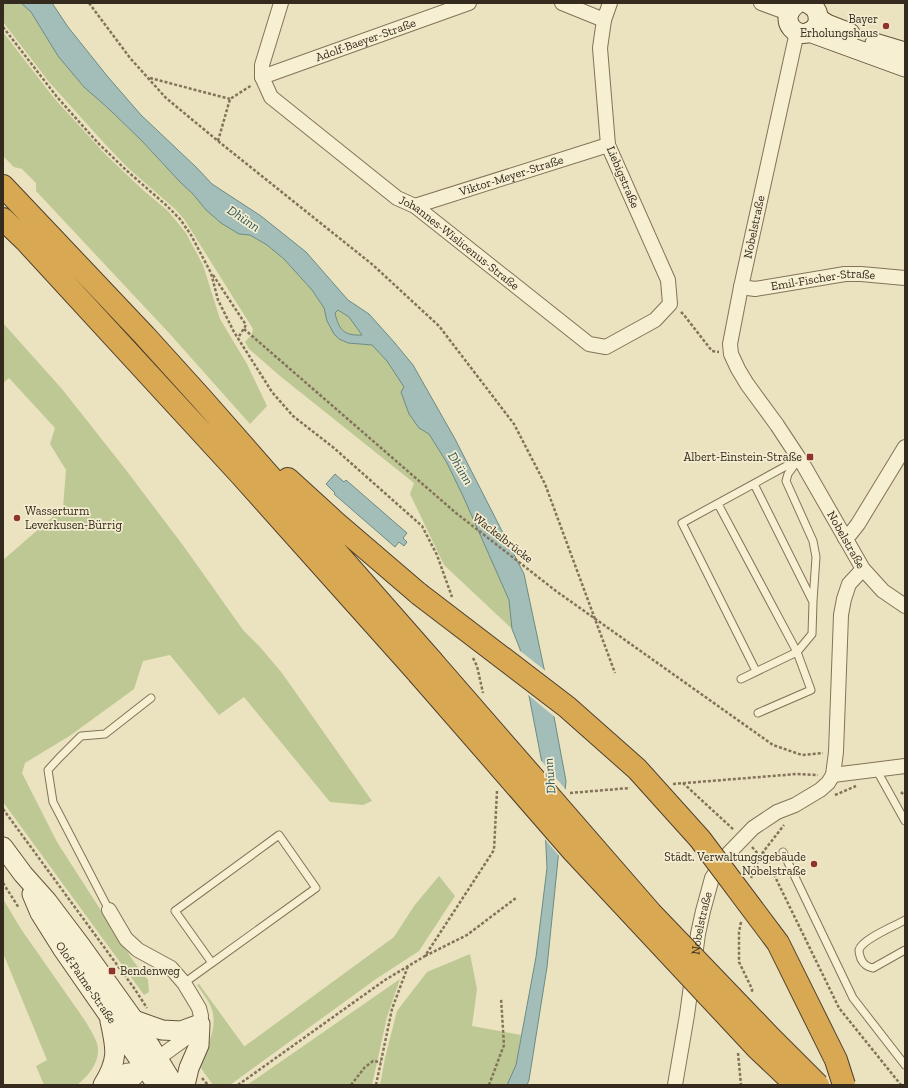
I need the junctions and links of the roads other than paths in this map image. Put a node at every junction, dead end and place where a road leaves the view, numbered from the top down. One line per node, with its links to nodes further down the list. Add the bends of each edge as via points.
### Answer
1 (281, 3): 10 (street, via 262,65)
2 (469, 3): 10 (street, Adolf-Baeyer-Straße)
3 (562, 3): 7 (street)
4 (610, 3): 7 (street, Liebigstraße)
5 (761, 3): 6 (street)
6 (804, 12): 8 (main road, via 882,46); 9 (main road); 16 (street, Nobelstraße)
7 (604, 20): 11 (street, Liebigstraße, via 600,48)
8 (905, 52)
9 (905, 67)
10 (262, 77): 13 (street, Johannes-Wislicenus-Straße, via 270,96 397,198)
11 (608, 145): 13 (street, Viktor-Meyer-Straße); 17 (street, Liebigstraße, via 668,280)
12 (3, 186): 18 (highway)
13 (415, 206): 17 (street, Johannes-Wislicenus-Straße, via 589,344 606,347 654,320)
14 (3, 219): 28 (highway, via 241,475)
15 (905, 278): 16 (street, Emil-Fischer-Straße, via 845,274 755,290)
16 (741, 287): 20 (street, Nobelstraße, via 730,344 731,354 747,384)
17 (670, 304)
18 (202, 399): 28 (highway); 58 (highway, bridge, via 335,522 419,594 567,707 637,769 700,839 778,943 836,1060)
19 (905, 447): 23 (street, via 858,524)
20 (799, 458): 21 (lane); 23 (street, Nobelstraße); 25 (lane, via 786,481 813,541 816,557)
21 (754, 484): 22 (lane); 25 (lane)
22 (718, 504): 27 (lane); 29 (lane, via 682,523)
23 (845, 538): 24 (street, Nobelstraße)
24 (863, 568): 26 (street, via 883,591); 35 (street, Nobelstraße, via 849,584 841,615)
25 (813, 602): 27 (lane, via 812,634)
26 (905, 606)
27 (797, 652): 29 (lane); 32 (lane, via 811,690)
28 (425, 667): 56 (highway, bridge, via 572,851 757,1048); 57 (highway, bridge, via 651,913)
29 (756, 671): 30 (lane)
30 (741, 678)
31 (151, 698): 40 (lane, via 105,734 81,736 48,770 53,802)
32 (758, 713)
33 (905, 766): 34 (street)
34 (876, 770): 35 (street); 36 (lane)
35 (833, 775): 55 (street, Nobelstraße, via 820,790 777,812 753,828 726,856 712,878 698,934)
36 (905, 821)
37 (3, 847): 39 (main road, Olof-Palme-Straße)
38 (783, 852): 49 (lane, via 853,998)
39 (23, 874): 45 (main road, Olof-Palme-Straße, via 40,912 62,948); 46 (main road, Olof-Palme-Straße)
40 (109, 910): 44 (street, via 126,939 138,950 171,968)
41 (905, 920): 42 (lane, via 865,942 859,954 867,967 873,968)
42 (905, 950)
43 (212, 963): 43 (lane, via 175,911 279,835 316,888); 44 (lane)
44 (184, 983): 47 (street, via 199,1008 202,1016)
45 (109, 1014): 48 (main road, Olof-Palme-Straße); 50 (main road, via 115,1048 114,1061)
46 (141, 1015): 47 (main road, via 162,1030 181,1031); 48 (main road, Olof-Palme-Straße)
47 (200, 1024): 48 (street, via 190,1035); 54 (main road, via 199,1045)
48 (151, 1063): 50 (street, via 126,1071); 51 (street); 52 (main road, Olof-Palme-Straße); 53 (main road, Olof-Palme-Straße)
49 (905, 1065)
50 (103, 1085)
51 (126, 1085)
52 (157, 1085)
53 (174, 1085)
54 (185, 1085)
55 (675, 1085)
56 (796, 1085)
57 (818, 1085)
58 (844, 1085)

